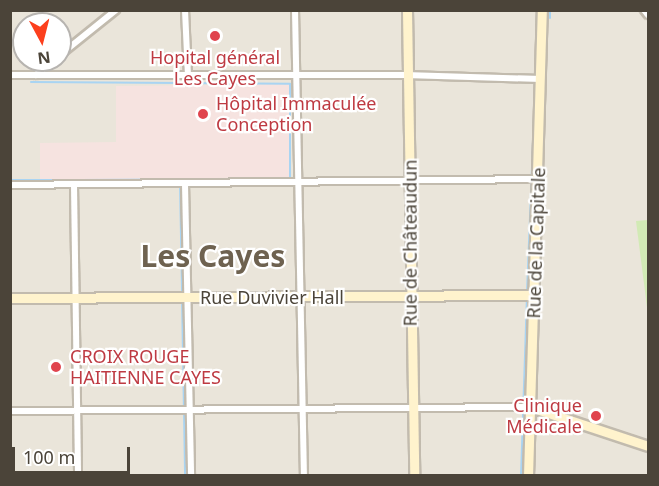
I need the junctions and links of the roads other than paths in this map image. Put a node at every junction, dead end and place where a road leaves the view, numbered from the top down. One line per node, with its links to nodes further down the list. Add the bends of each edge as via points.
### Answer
1 (116, 10): 8 (street)
2 (184, 10): 13 (street)
3 (295, 10): 14 (street)
4 (407, 10): 12 (street, Rue de Châteaudun)
5 (542, 10): 15 (street, Rue de la Capitale)
6 (644, 10): 7 (street)
7 (648, 15)
8 (72, 45)
9 (40, 72): 11 (street)
10 (10, 75): 11 (street)
11 (36, 75): 13 (street)
12 (408, 75): 14 (street); 15 (street); 17 (street, Rue de Châteaudun)
13 (188, 76): 14 (street)
14 (297, 76): 18 (street)
15 (541, 79): 16 (street, Rue de la Capitale)
16 (538, 179): 17 (street); 22 (street, Rue de la Capitale)
17 (410, 180): 18 (street); 23 (street, Rue de Châteaudun)
18 (299, 183): 19 (street); 24 (street)
19 (185, 184): 21 (street); 27 (street)
20 (10, 185): 21 (street)
21 (74, 185): 26 (street)
22 (533, 295): 23 (street, Rue Duvivier Hall); 29 (street, Rue de la Capitale)
23 (410, 296): 24 (street, Rue Duvivier Hall); 28 (street, Rue de Châteaudun)
24 (302, 297): 27 (street, Rue Duvivier Hall); 30 (street)
25 (10, 298): 26 (street, Rue Duvivier Hall)
26 (75, 298): 27 (street, Rue Duvivier Hall); 32 (street)
27 (187, 298): 31 (street)
28 (411, 406): 29 (street); 30 (street); 38 (street, Rue de Châteaudun)
29 (530, 407): 34 (street); 39 (street, Rue de la Capitale)
30 (303, 408): 31 (street); 37 (street)
31 (190, 409): 32 (street); 36 (street)
32 (78, 410): 33 (street); 35 (street)
33 (10, 411)
34 (648, 446)
35 (78, 476)
36 (191, 476)
37 (304, 476)
38 (414, 476)
39 (528, 476)

